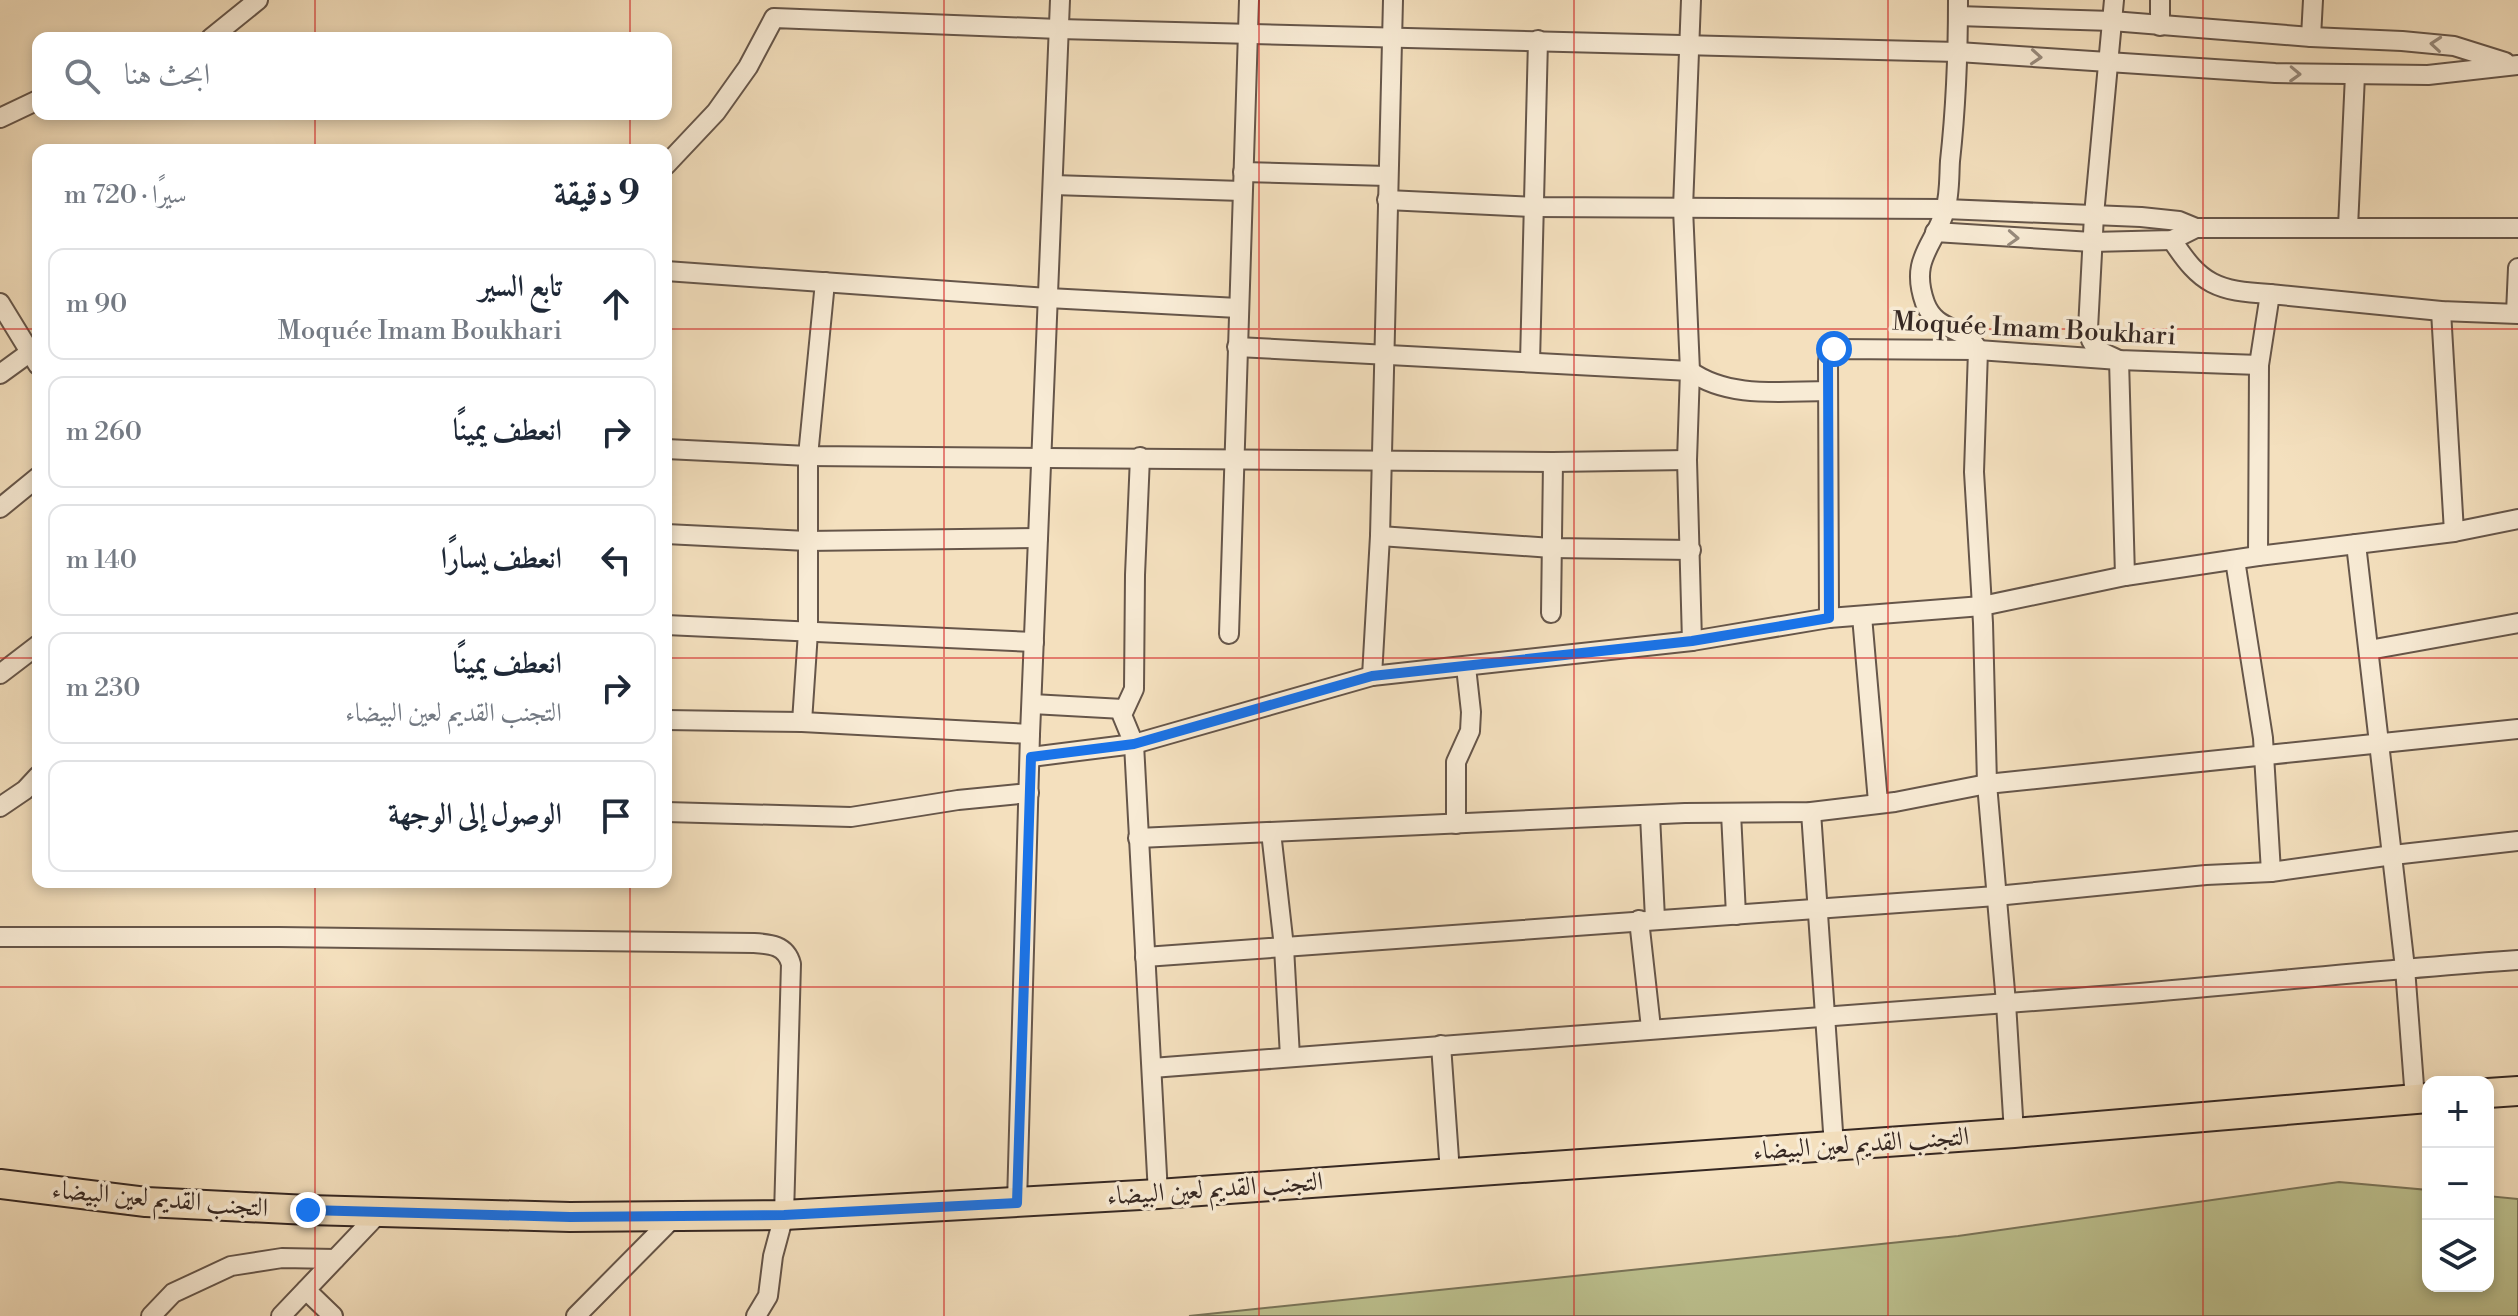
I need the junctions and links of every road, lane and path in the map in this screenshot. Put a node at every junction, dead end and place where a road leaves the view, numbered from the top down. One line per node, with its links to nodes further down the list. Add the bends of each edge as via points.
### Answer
1 (258, 0): 14 (street)
2 (1060, 0): 13 (street)
3 (1249, 0): 15 (street)
4 (1393, 0): 17 (street)
5 (1691, 0): 19 (street)
6 (2114, 0): 11 (street)
7 (2160, 0): 12 (street)
8 (2313, 0): 16 (street)
9 (1958, 8): 11 (street); 20 (street)
10 (776, 9): 13 (street); 26 (street, via 748,67 716,112)
11 (2112, 21): 12 (street); 21 (street)
12 (2160, 26): 16 (street)
13 (1059, 29): 15 (street); 29 (street)
14 (218, 32)
15 (1248, 34): 17 (street); 27 (street)
16 (2311, 37): 22 (street, one-way to 16, via 2454,46)
17 (1391, 38): 18 (street); 28 (street)
18 (1538, 40): 19 (street); 32 (street)
19 (1688, 43): 20 (street); 33 (street)
20 (1958, 52): 21 (street, one-way to 21); 34 (street)
21 (2106, 62): 23 (street, one-way to 23); 35 (street)
22 (2514, 65): 23 (street, via 2428,75)
23 (2355, 75): 36 (street)
24 (32, 103): 25 (street)
25 (0, 118)
26 (672, 159)
27 (1243, 172): 28 (street); 30 (street)
28 (1387, 176): 31 (street)
29 (1053, 185): 30 (street); 46 (street)
30 (1242, 191): 48 (street)
31 (1387, 200): 32 (street); 53 (street)
32 (1534, 207): 33 (street); 57 (street)
33 (1683, 208): 34 (street); 59 (street)
34 (1945, 209): 35 (street); 39 (street)
35 (2094, 215): 37 (street, via 2166,219); 41 (street)
36 (2348, 227): 37 (street); 38 (street)
37 (2196, 228): 40 (street)
38 (2518, 228)
39 (1935, 232): 41 (street, one-way to 41); 52 (street, via 1921,267 1924,299 1930,313 1973,339)
40 (2172, 240): 41 (street); 45 (street, via 2197,275 2217,286)
41 (2092, 242): 56 (street, via 2089,339 2094,348)
42 (2518, 268): 50 (street)
43 (672, 271): 44 (street)
44 (825, 282): 46 (street); 63 (street)
45 (2270, 294): 49 (street); 58 (street)
46 (1048, 298): 48 (street); 64 (street)
47 (0, 303): 54 (street)
48 (1238, 308): 51 (street)
49 (2441, 311): 50 (street); 73 (street)
50 (2517, 314)
51 (1237, 347): 53 (street); 67 (street)
52 (1978, 350): 56 (street, Moquée Imam Boukhari); 61 (street, Moquée Imam Boukhari, via 1834,349 1829,354); 84 (street, via 1974,472)
53 (1383, 353): 57 (street); 66 (street)
54 (32, 356)
55 (32, 360): 60 (street)
56 (2119, 360): 58 (street, Moquée Imam Boukhari); 83 (street)
57 (1530, 362): 59 (street)
58 (2259, 365): 81 (street)
59 (1690, 371): 61 (street, via 1709,383 1742,390); 68 (street)
60 (0, 374)
61 (1828, 391): 87 (street, Moquée Imam Boukhari)
62 (672, 449): 63 (street)
63 (808, 456): 64 (street); 77 (street)
64 (1041, 457): 65 (street); 76 (street)
65 (1140, 457): 67 (street); 100 (street, via 1134,689)
66 (1381, 459): 67 (street); 69 (street); 75 (street)
67 (1234, 460): 91 (street)
68 (1687, 460): 69 (street); 80 (street)
69 (1553, 462): 79 (street)
70 (32, 482): 71 (street)
71 (0, 508)
72 (2518, 519): 73 (street)
73 (2454, 532): 78 (street)
74 (672, 534): 77 (street)
75 (1380, 536): 79 (street); 98 (street)
76 (1038, 538): 77 (street); 93 (street)
77 (807, 541): 90 (street)
78 (2356, 544): 81 (street); 95 (street)
79 (1552, 548): 80 (street); 85 (street)
80 (1691, 550): 92 (street)
81 (2258, 556): 82 (street)
82 (2235, 560): 83 (street); 107 (street)
83 (2125, 576): 84 (street)
84 (1982, 606): 86 (street); 109 (street)
85 (1551, 613)
86 (1862, 616): 87 (street); 112 (street)
87 (1829, 618): 92 (street)
88 (2518, 623): 95 (street)
89 (672, 625): 90 (street)
90 (808, 632): 93 (street); 102 (street)
91 (1229, 634)
92 (1692, 641): 96 (street)
93 (1034, 642): 99 (street)
94 (32, 650): 97 (street)
95 (2369, 650): 105 (street)
96 (1466, 667): 98 (street); 118 (street, via 1470,731 1456,762)
97 (0, 674)
98 (1372, 676): 106 (street)
99 (1032, 704): 100 (street); 104 (street)
100 (1123, 709): 106 (street)
101 (672, 720): 102 (street)
102 (802, 722): 104 (street)
103 (2518, 729): 105 (street)
104 (1030, 734): 108 (street)
105 (2380, 741): 107 (street); 122 (street)
106 (1134, 744): 108 (street); 120 (street)
107 (2265, 754): 109 (street); 123 (street)
108 (1031, 757): 111 (street)
109 (1987, 784): 112 (street); 124 (street)
110 (32, 786): 113 (street)
111 (1029, 793): 114 (street, via 851,817); 147 (street)
112 (1878, 802): 115 (street)
113 (0, 807)
114 (672, 812)
115 (1811, 812): 116 (street); 125 (street)
116 (1731, 813): 117 (street); 126 (street)
117 (1650, 815): 118 (street); 127 (street)
118 (1456, 824): 119 (street)
119 (1271, 832): 120 (street); 129 (street)
120 (1138, 838): 130 (street)
121 (2518, 841): 122 (street)
122 (2393, 855): 123 (street); 132 (street)
123 (2271, 872): 124 (street)
124 (1996, 896): 125 (street); 133 (street)
125 (1818, 910): 126 (street); 134 (street)
126 (1736, 915): 127 (street)
127 (1647, 920): 129 (street); 135 (street)
128 (0, 937): 150 (street, via 577,940 781,948 791,964)
129 (1284, 947): 130 (street); 137 (street)
130 (1145, 957): 138 (street)
131 (2518, 960): 132 (street)
132 (2405, 968): 133 (street); 141 (street)
133 (2006, 1003): 134 (street); 142 (street)
134 (1825, 1015): 135 (street); 143 (street)
135 (1651, 1028): 136 (street)
136 (1441, 1045): 137 (street); 144 (street)
137 (1290, 1057): 138 (street)
138 (1152, 1068): 146 (street)
139 (2518, 1091): 140 (main road)
140 (2494, 1093)
141 (2421, 1098): 142 (main road, التجنب القديم لعين البيضاء)
142 (2014, 1133): 143 (main road, التجنب القديم لعين البيضاء)
143 (1834, 1146): 144 (main road, التجنب القديم لعين البيضاء)
144 (1450, 1173): 146 (main road, التجنب القديم لعين البيضاء)
145 (0, 1184): 148 (main road, التجنب القديم لعين البيضاء, via 146,1202)
146 (1158, 1194): 147 (main road, التجنب القديم لعين البيضاء)
147 (1017, 1203): 150 (main road, التجنب القديم لعين البيضاء)
148 (380, 1212): 149 (main road, التجنب القديم لعين البيضاء); 151 (street)
149 (677, 1214): 150 (main road, التجنب القديم لعين البيضاء); 156 (street)
150 (784, 1215): 157 (street, via 768,1296)
151 (335, 1259): 152 (street); 153 (street, via 282,1258 231,1266 173,1293)
152 (306, 1290): 154 (street); 155 (street)
153 (151, 1316)
154 (281, 1316)
155 (333, 1316)
156 (576, 1316)
157 (756, 1316)

